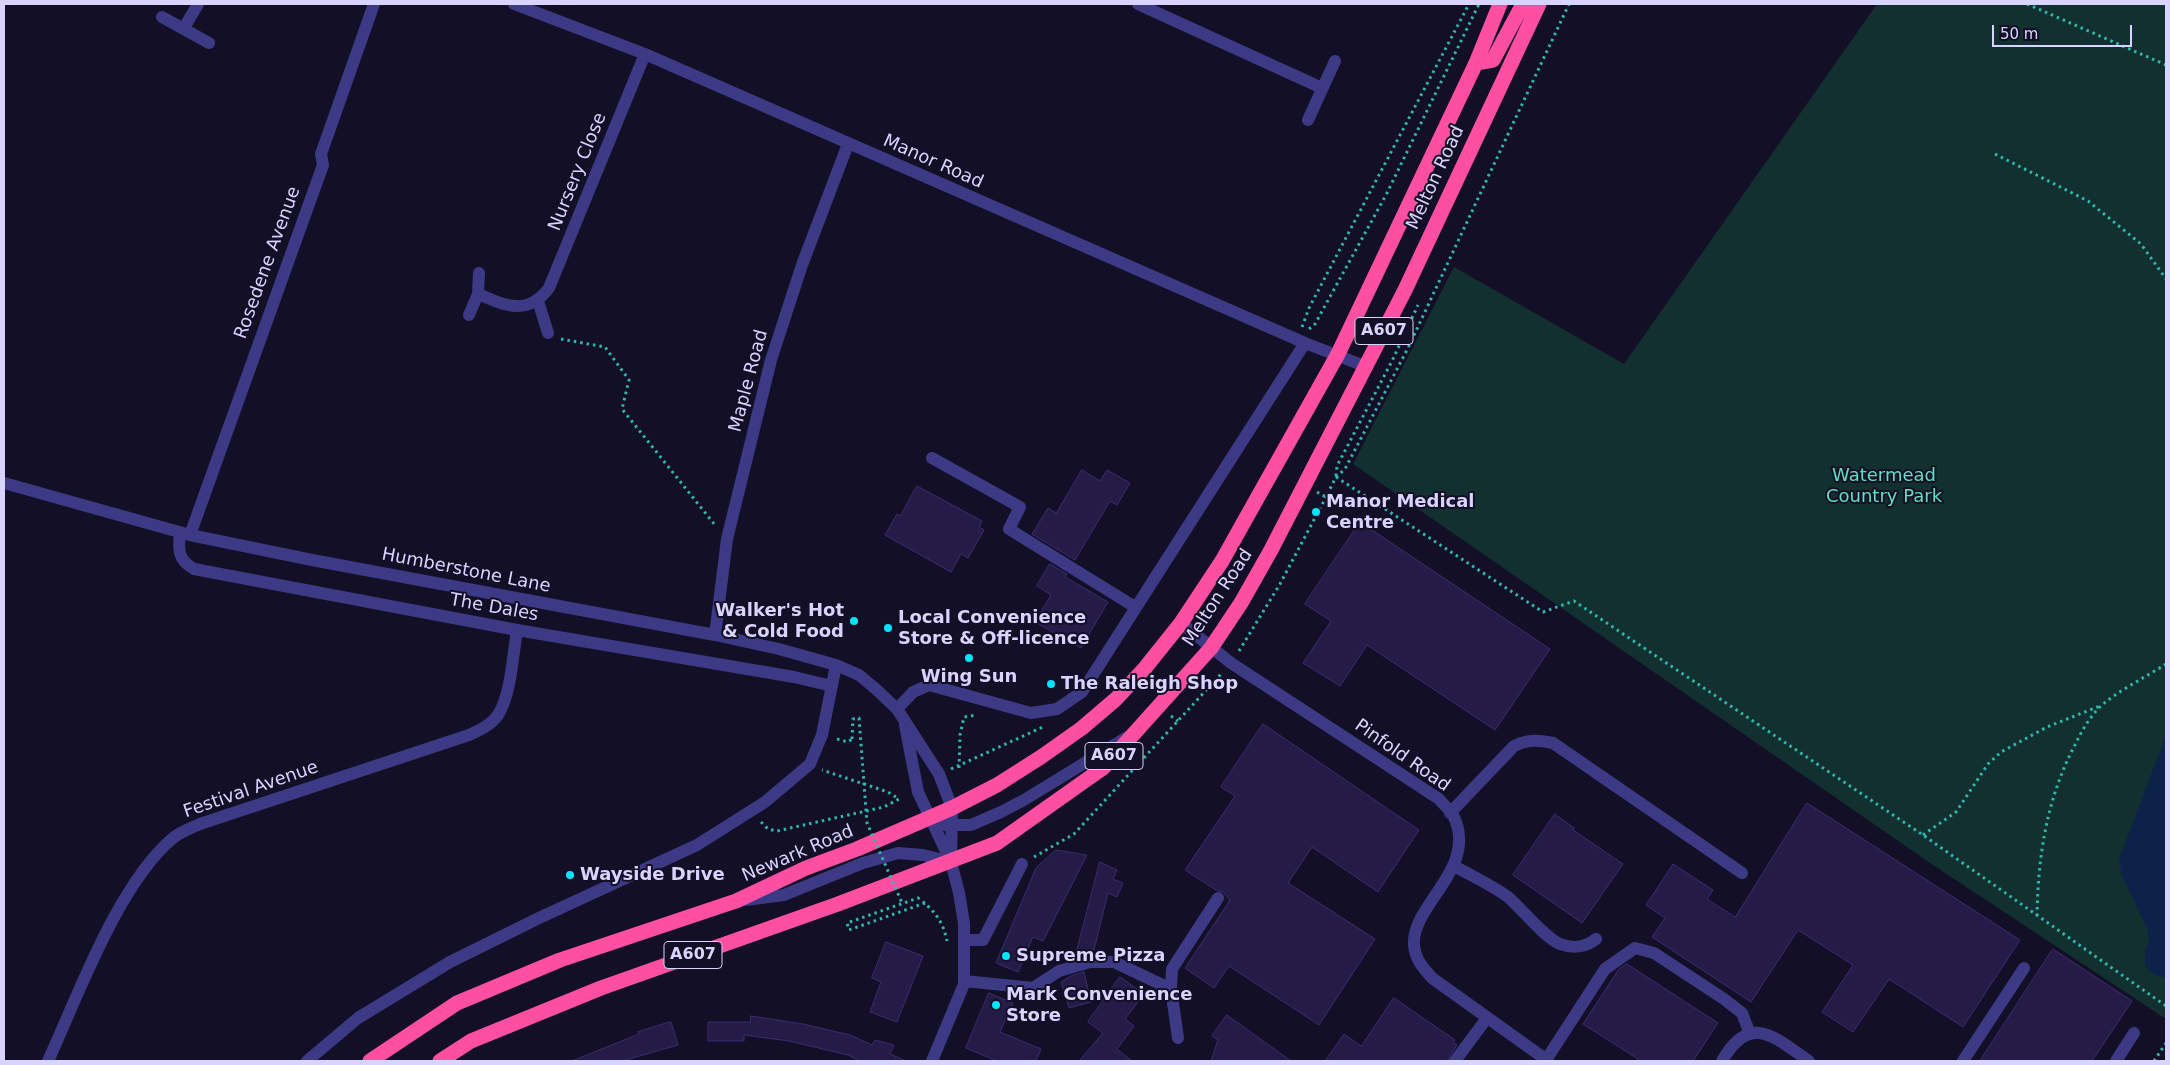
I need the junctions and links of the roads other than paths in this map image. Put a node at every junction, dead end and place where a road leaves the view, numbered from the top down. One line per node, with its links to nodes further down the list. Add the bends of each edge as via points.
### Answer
1 (198, 4): 9 (street)
2 (374, 4): 27 (street, Rosedene Avenue, via 321,154 323,165)
3 (514, 4): 11 (street, Manor Road)
4 (1138, 4): 14 (street)
5 (1500, 4): 13 (highway, Melton Road / A607)
6 (1523, 4): 13 (highway, via 1493,60)
7 (1539, 4): 24 (highway, Melton Road / A607)
8 (162, 16): 9 (street)
9 (184, 28): 10 (street)
10 (209, 43)
11 (645, 54): 16 (street, Manor Road); 19 (street, Nursery Close, via 549,288)
12 (1335, 61): 14 (street)
13 (1476, 63): 23 (highway, Melton Road / A607)
14 (1322, 88): 15 (street)
15 (1308, 120)
16 (848, 144): 22 (street, Manor Road); 31 (street, Maple Road, via 802,265 771,360 727,539)
17 (479, 274): 18 (street)
18 (478, 294): 19 (street, via 515,306); 20 (street)
19 (538, 301): 21 (street)
20 (469, 315)
21 (548, 333)
22 (1301, 341): 23 (street, Manor Road); 28 (street)
23 (1338, 354): 24 (street, A607); 29 (highway, Melton Road / A607, via 1222,561)
24 (1367, 367): 32 (highway, Melton Road / A607, via 1271,550)
25 (932, 458): 28 (street, via 1020,507 1010,529)
26 (4, 483): 27 (street, Humberstone Lane)
27 (185, 533): 30 (street, The Dales, via 179,556 194,569); 31 (street, Humberstone Lane, via 312,560)
28 (1135, 608): 36 (street, via 1082,692 1057,709 1031,713 929,685 913,692)
29 (1181, 623): 32 (street, Pinfold Road); 35 (highway, Melton Road / A607)
30 (517, 630): 34 (street, The Dales); 58 (street, Festival Avenue, via 504,700 498,715 485,728 200,824 174,837 151,860 110,927)
31 (715, 635): 33 (street, Humberstone Lane, via 779,648)
32 (1211, 648): 38 (highway, Melton Road / A607); 40 (street, Pinfold Road, via 1439,799)
33 (836, 665): 34 (street); 36 (street, Humberstone Lane, via 859,676)
34 (832, 686): 59 (street, via 822,734 810,764 751,811 698,845 450,962 358,1018)
35 (1116, 699): 39 (highway, Newark Road / A607, via 1042,757)
36 (896, 709): 37 (street, Humberstone Lane)
37 (904, 721): 39 (street, Humberstone Lane, via 935,765); 41 (street, Humberstone Lane, via 918,792)
38 (1138, 730): 42 (street, via 1024,800 971,825); 43 (highway, Melton Road / A607, via 1103,768 997,843)
39 (952, 808): 41 (highway, Newark Road / A607); 42 (street)
40 (1450, 813): 45 (street, Pinfold Road, via 1458,839); 46 (street, via 1514,746 1525,740 1540,740 1553,743)
41 (930, 818): 42 (street); 43 (street, Humberstone Lane); 48 (highway, Newark Road / A607, via 806,868)
42 (952, 826): 43 (street)
43 (951, 862): 48 (street, A607, via 898,853 784,895); 50 (street, via 959,893); 61 (highway, A607, via 601,988 472,1041)
44 (1022, 864): 50 (street, via 983,940)
45 (1454, 866): 49 (street, via 1506,896 1560,944 1574,947 1588,945); 54 (street, Pinfold Road, via 1415,930 1414,946 1419,963 1432,978)
46 (1742, 873)
47 (1218, 898): 53 (street, via 1172,969)
48 (736, 901): 60 (highway, Newark Road / A607, via 560,960 457,1003)
49 (1596, 939)
50 (964, 940): 52 (street)
51 (2024, 968): 67 (street)
52 (964, 981): 53 (street, via 1033,988 1074,967 1090,962 1114,962); 62 (street)
53 (1171, 988): 57 (street)
54 (1488, 1018): 63 (street); 64 (street, Pinfold Road)
55 (2134, 1033): 68 (street)
56 (1750, 1034): 64 (street, via 1742,1013 1724,998 1654,952 1635,948 1605,969); 65 (street, via 1736,1040); 66 (street, via 1760,1033 1775,1038)
57 (1178, 1038)
58 (48, 1061)
59 (306, 1061)
60 (370, 1061)
61 (440, 1061)
62 (932, 1061)
63 (1455, 1061)
64 (1547, 1061)
65 (1722, 1061)
66 (1809, 1061)
67 (1963, 1061)
68 (2116, 1061)

